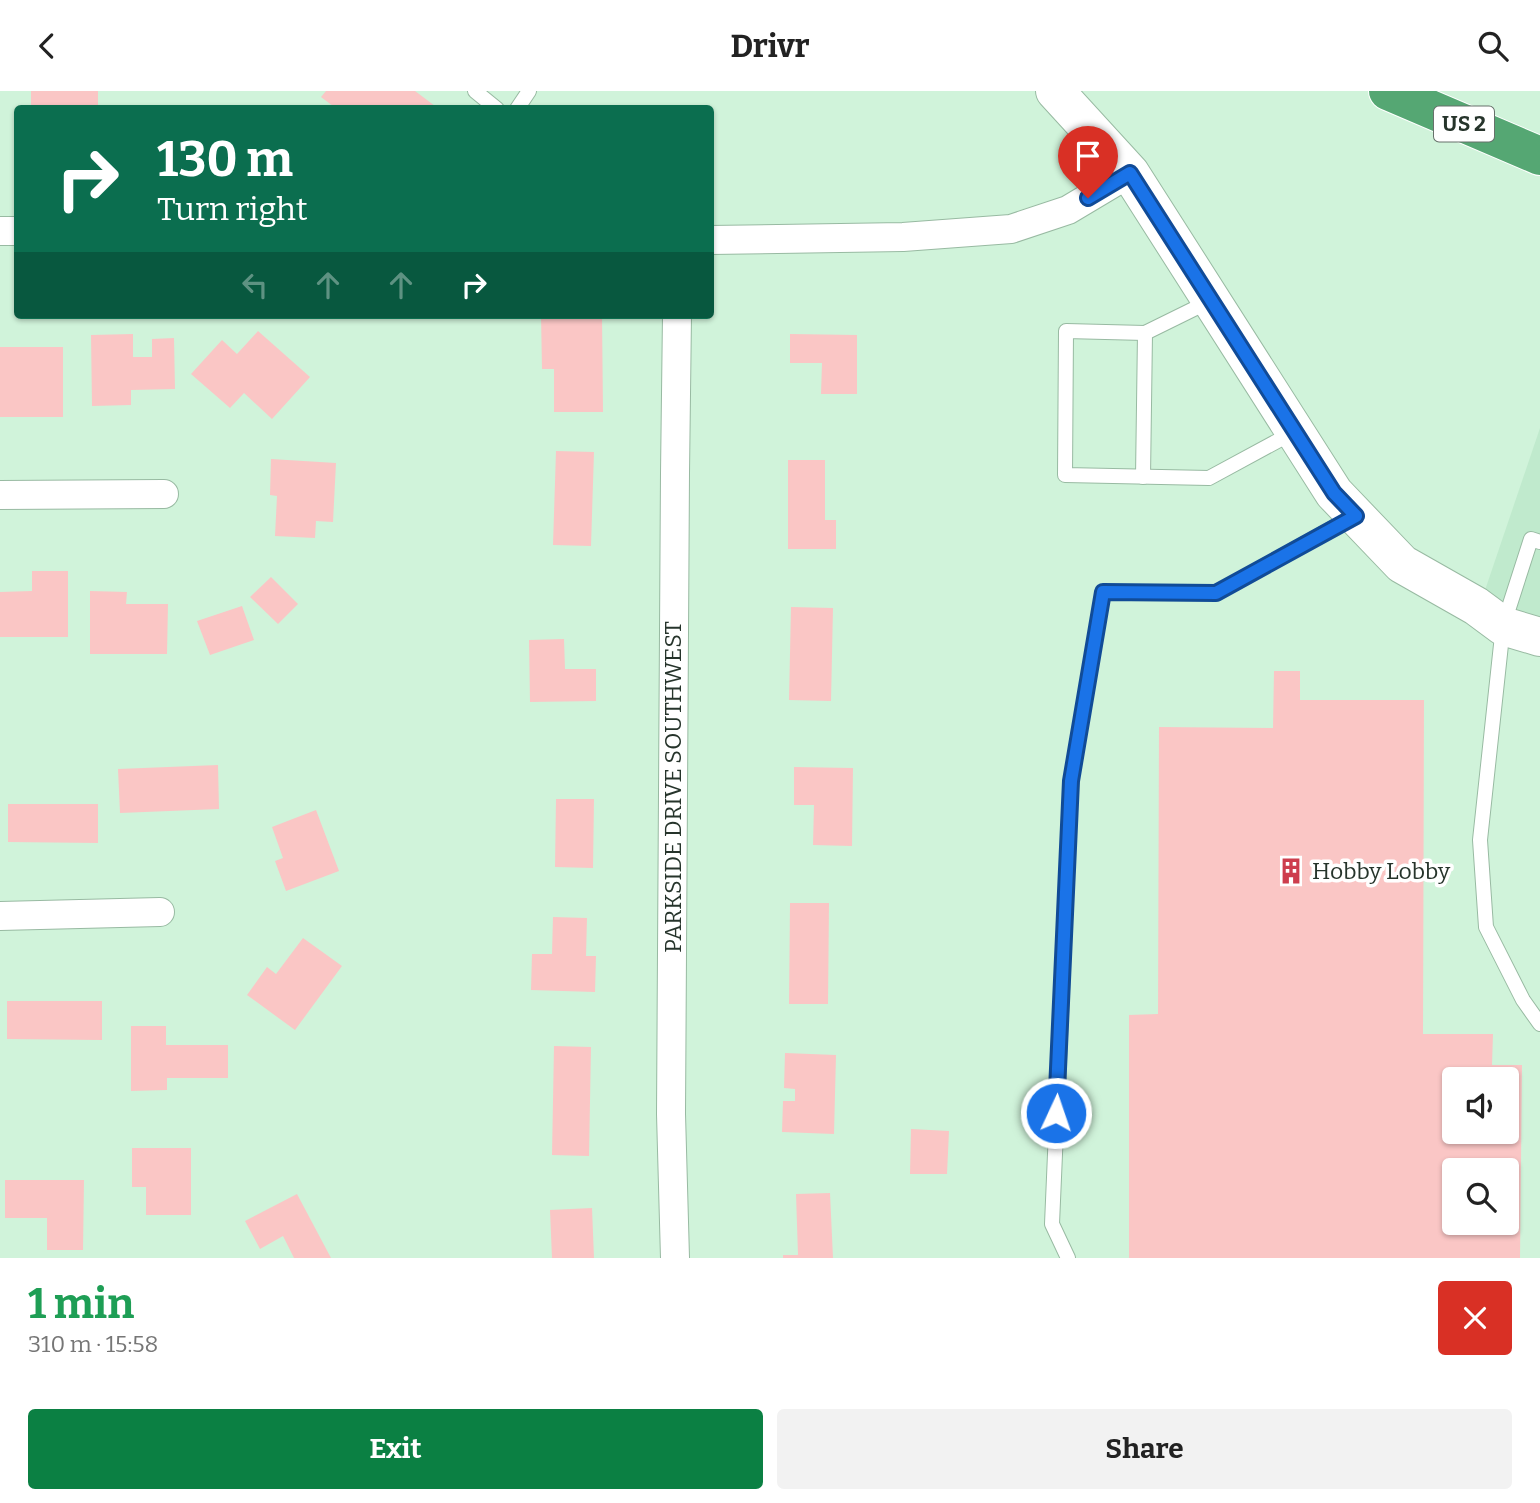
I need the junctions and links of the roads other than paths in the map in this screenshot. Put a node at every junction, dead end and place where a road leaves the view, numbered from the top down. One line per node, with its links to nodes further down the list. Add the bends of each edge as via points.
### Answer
1 (475, 91): 4 (lane)
2 (1055, 91): 6 (street)
3 (1388, 91): 5 (highway, US 2)
4 (492, 105)
5 (1540, 156)
6 (1130, 173): 7 (street, via 1068,210 1011,229 903,237); 8 (street)
7 (714, 240)
8 (1211, 301): 10 (lane); 11 (street)
9 (677, 319): 22 (street, PARKSIDE DRIVE SOUTHWEST, via 671,1114)
10 (1145, 333): 12 (lane); 12 (lane, via 1066,331 1065,475)
11 (1295, 432): 12 (lane, via 1209,478); 15 (street, via 1334,493)
12 (1143, 477)
13 (164, 494): 14 (street)
14 (0, 495)
15 (1356, 516): 17 (street, via 1402,564); 23 (lane, via 1216,593 1103,592 1071,781 1052,1224)
16 (1540, 542): 17 (lane, via 1531,539)
17 (1503, 626): 18 (street); 21 (lane, via 1480,840 1486,927)
18 (1540, 637)
19 (160, 912): 20 (street)
20 (0, 916)
21 (1540, 1024)
22 (676, 1258)
23 (1068, 1258)

